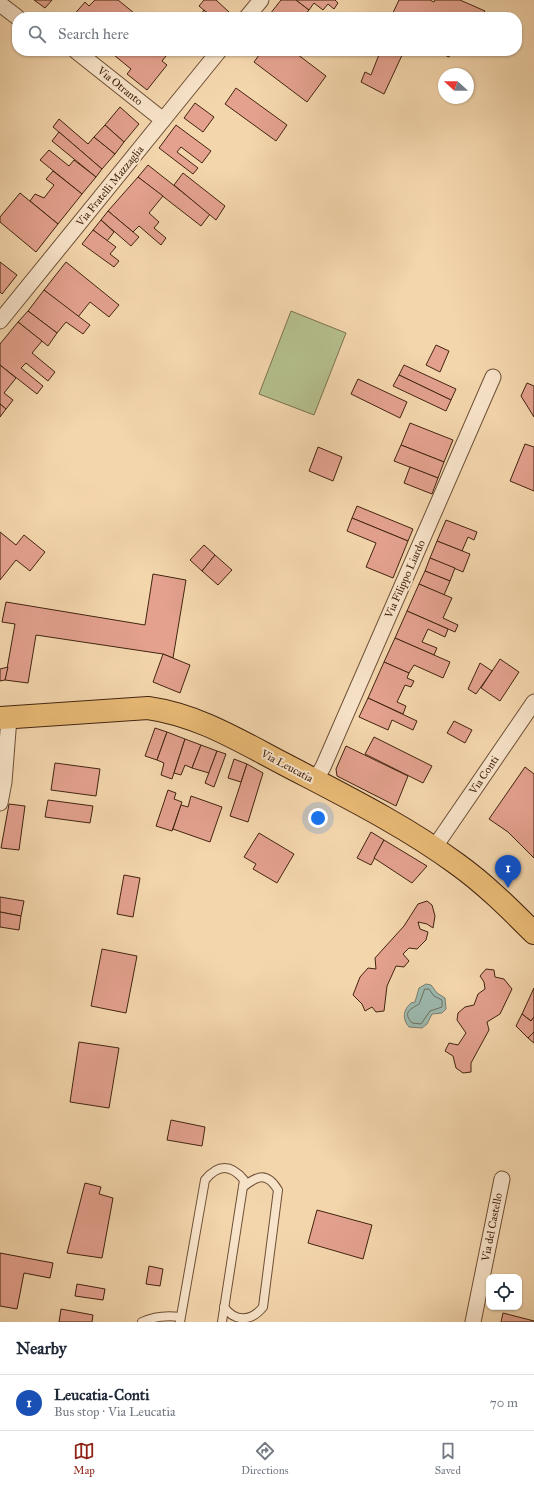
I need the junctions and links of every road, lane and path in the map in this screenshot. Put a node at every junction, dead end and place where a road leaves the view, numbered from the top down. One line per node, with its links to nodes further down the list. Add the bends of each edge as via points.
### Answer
1 (261, 0): 3 (street)
2 (0, 4): 4 (street)
3 (251, 12)
4 (12, 13)
5 (82, 56): 7 (street, Via Otranto)
6 (215, 56): 7 (street, Via Fratelli Mazzaglia)
7 (163, 120): 8 (street, Via Fratelli Mazzaglia)
8 (0, 321)
9 (493, 377): 12 (street, Via Filippo Liardo, via 323,767)
10 (534, 702): 14 (street, Via Conti)
11 (4, 718): 12 (main road, Via Leucatia, via 124,709 148,708 168,711 211,725); 13 (street, via 4,782)
12 (315, 780): 14 (main road, Via Leucatia)
13 (0, 803)
14 (434, 848): 15 (main road, Via Leucatia, via 470,874)
15 (534, 933)
16 (502, 1179): 22 (street, Via del Castello)
17 (243, 1187): 18 (lane); 18 (lane, via 258,1177 270,1180 278,1190 263,1307 257,1317 243,1321 235,1320); 19 (lane, via 244,1180 228,1168 218,1169 205,1180)
18 (224, 1307): 21 (lane)
19 (180, 1320): 20 (lane, via 167,1315)
20 (142, 1322)
21 (222, 1322)
22 (473, 1322)

